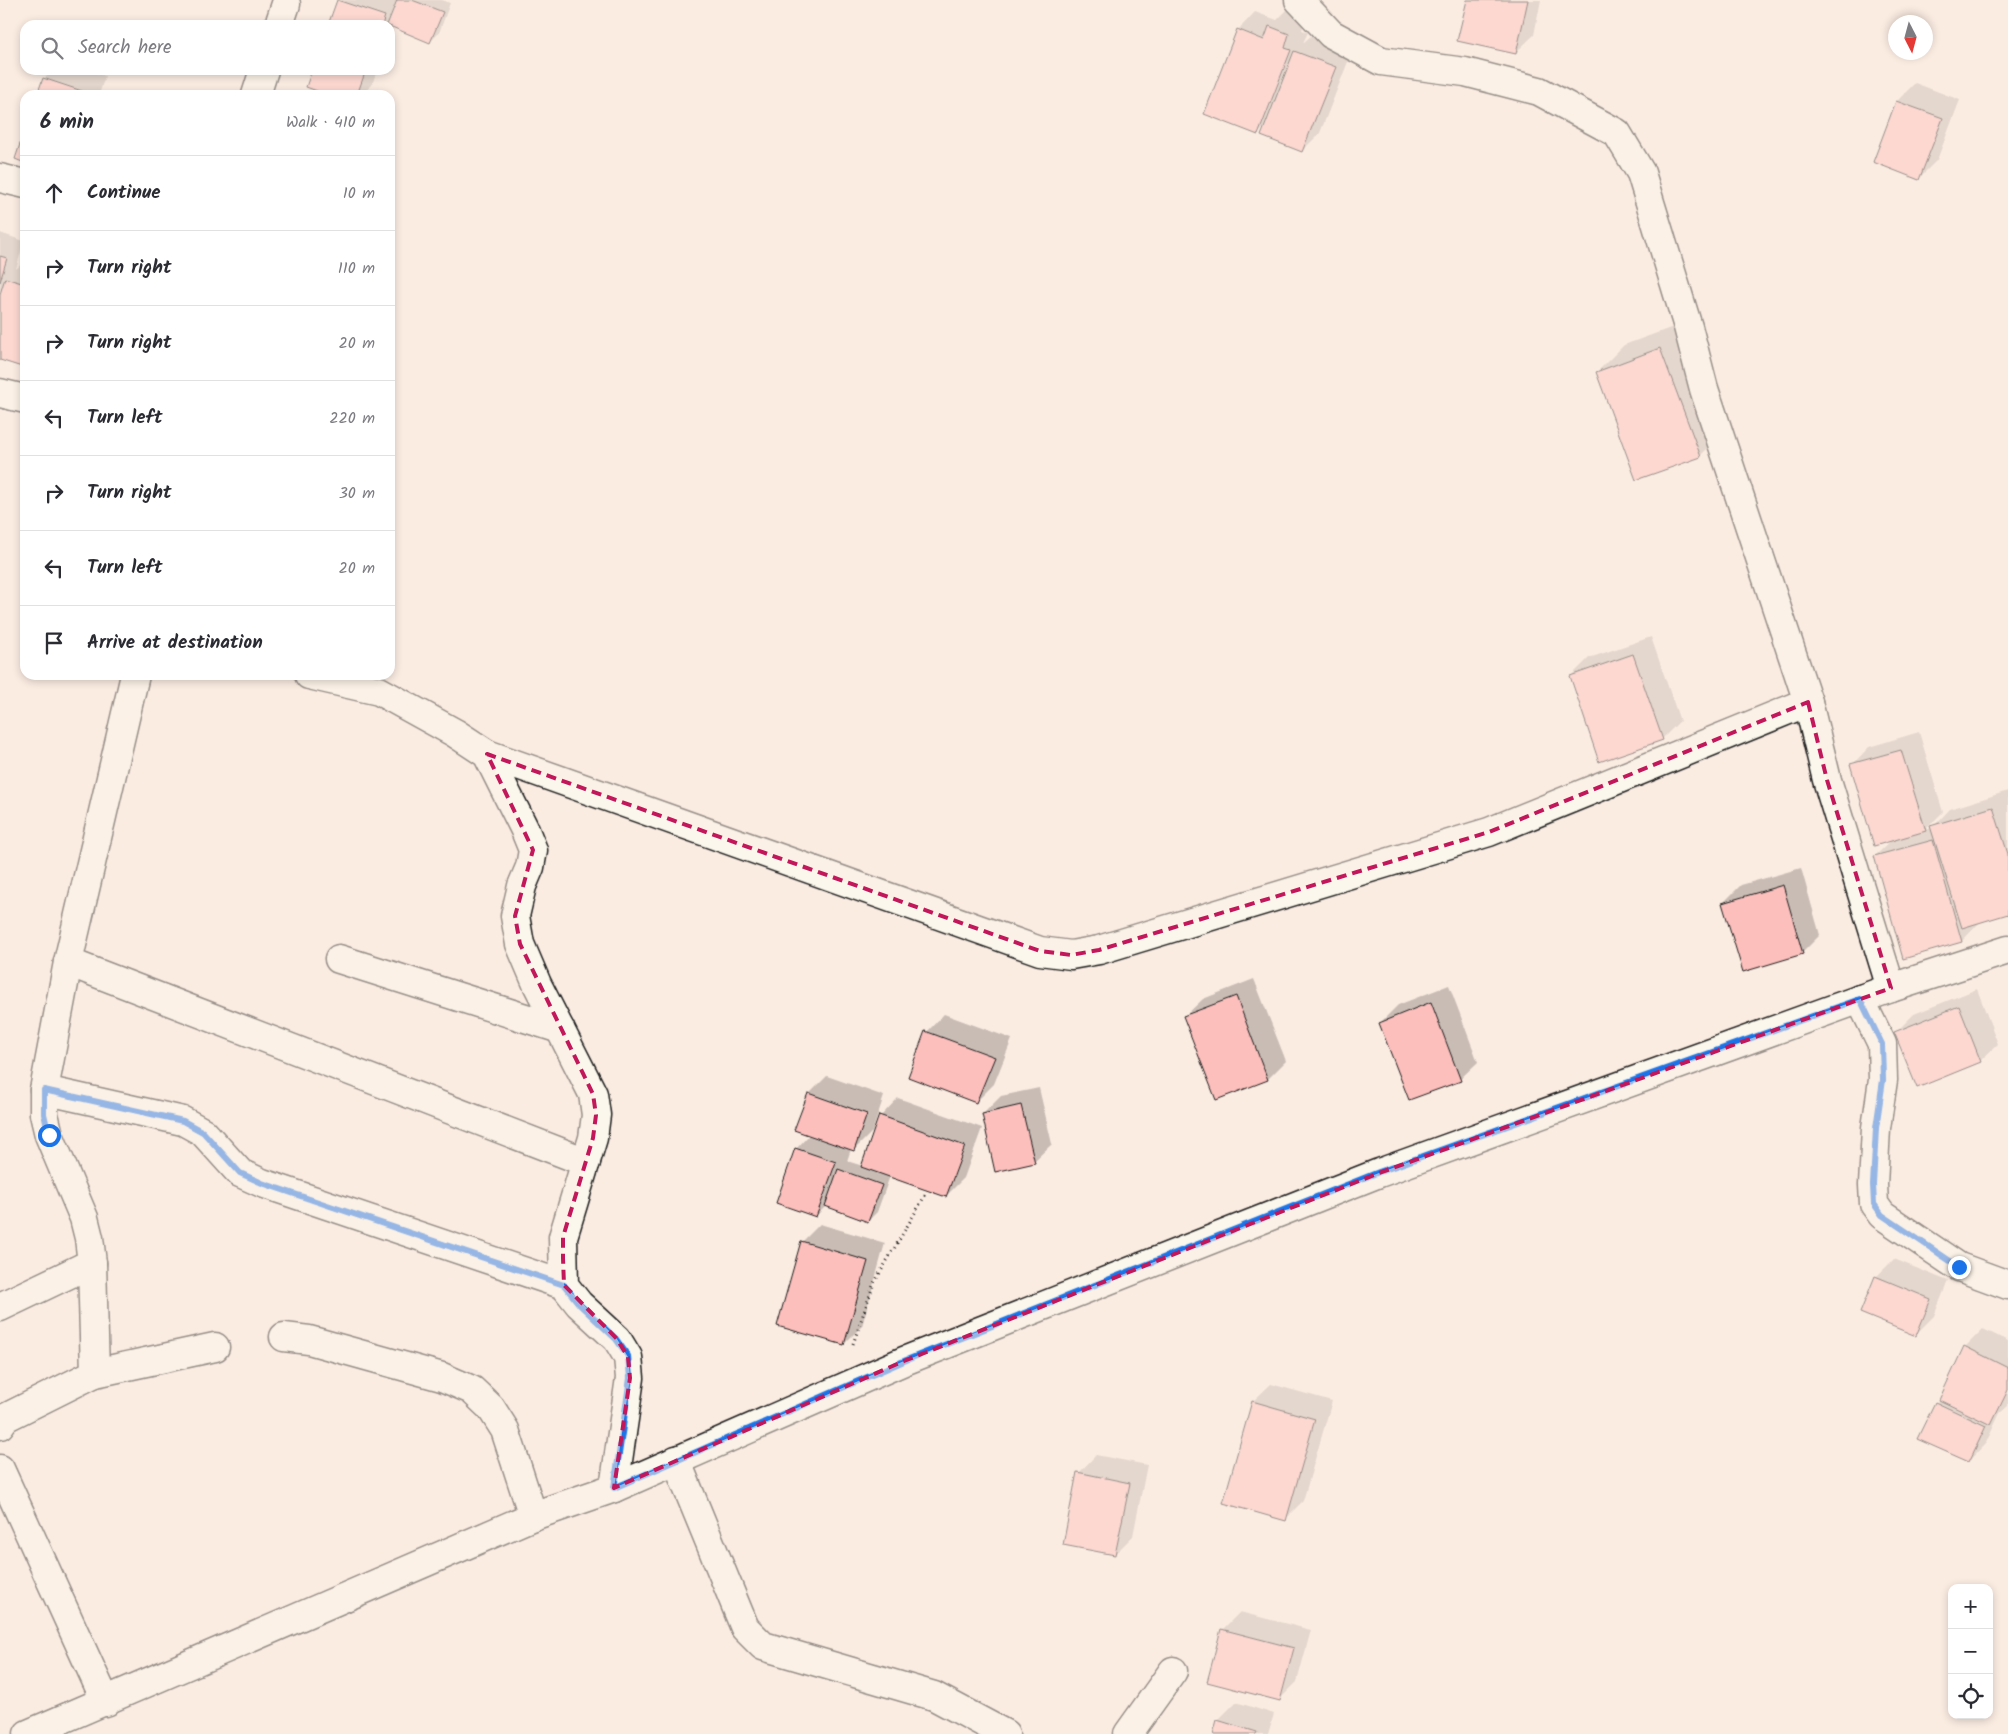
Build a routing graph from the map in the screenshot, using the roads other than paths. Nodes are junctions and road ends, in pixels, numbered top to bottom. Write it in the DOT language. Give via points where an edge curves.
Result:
graph roads {
  1 [pos="1299,0"];
  2 [pos="262,75"];
  3 [pos="258,90"];
  4 [pos="0,178"];
  5 [pos="20,183"];
  6 [pos="0,393"];
  7 [pos="20,398"];
  8 [pos="134,680"];
  9 [pos="331,680"];
  10 [pos="1808,702"];
  11 [pos="487,754"];
  12 [pos="2008,950"];
  13 [pos="339,959"];
  14 [pos="68,962"];
  15 [pos="1891,988"];
  16 [pos="1860,999"];
  17 [pos="560,1029"];
  18 [pos="44,1090"];
  19 [pos="586,1162"];
  20 [pos="92,1263"];
  21 [pos="564,1285"];
  22 [pos="2008,1285"];
  23 [pos="0,1307"];
  24 [pos="284,1337"];
  25 [pos="214,1347"];
  26 [pos="95,1372"];
  27 [pos="0,1425"];
  28 [pos="676,1460"];
  29 [pos="0,1469"];
  30 [pos="614,1488"];
  31 [pos="533,1516"];
  32 [pos="1173,1671"];
  33 [pos="106,1702"];
  34 [pos="28,1734"];
  35 [pos="1005,1734"];
  36 [pos="1128,1734"];
  1 -- 10 [label="street" via="1331,34 1382,61 1464,72 1539,91 1617,133 1641,173 1704,388"];
  2 -- 3 [label="street"];
  4 -- 5 [label="street"];
  6 -- 7 [label="street"];
  8 -- 14 [label="street"];
  9 -- 11 [label="street" via="378,691"];
  10 -- 11 [label="street" via="1489,832 1099,950 1071,955 1040,951"];
  10 -- 15 [label="street" via="1827,780"];
  11 -- 17 [label="street" via="533,850 515,916 520,944 536,984"];
  12 -- 15 [label="street"];
  13 -- 17 [label="street"];
  14 -- 18 [label="street"];
  14 -- 19 [label="street"];
  15 -- 16 [label="street"];
  16 -- 22 [label="street" via="1882,1044 1883,1080 1876,1128 1874,1204 1882,1215 1959,1267"];
  16 -- 28 [label="street" via="1379,1172 904,1361"];
  17 -- 19 [label="street" via="593,1094 596,1115"];
  18 -- 20 [label="street" via="44,1114 49,1135 84,1218"];
  18 -- 21 [label="street" via="183,1121 203,1132 240,1173 262,1183"];
  19 -- 21 [label="street" via="563,1237"];
  20 -- 23 [label="street"];
  20 -- 26 [label="street"];
  21 -- 30 [label="street" via="628,1356 630,1378"];
  24 -- 31 [label="street" via="309,1340 442,1377 472,1390 491,1408 505,1430"];
  25 -- 26 [label="street"];
  26 -- 27 [label="street" via="5,1418"];
  28 -- 30 [label="street"];
  28 -- 35 [label="street" via="745,1628 763,1646 934,1696"];
  29 -- 33 [label="street"];
  30 -- 31 [label="street"];
  31 -- 33 [label="street"];
  32 -- 36 [label="street"];
  33 -- 34 [label="street"];
}
